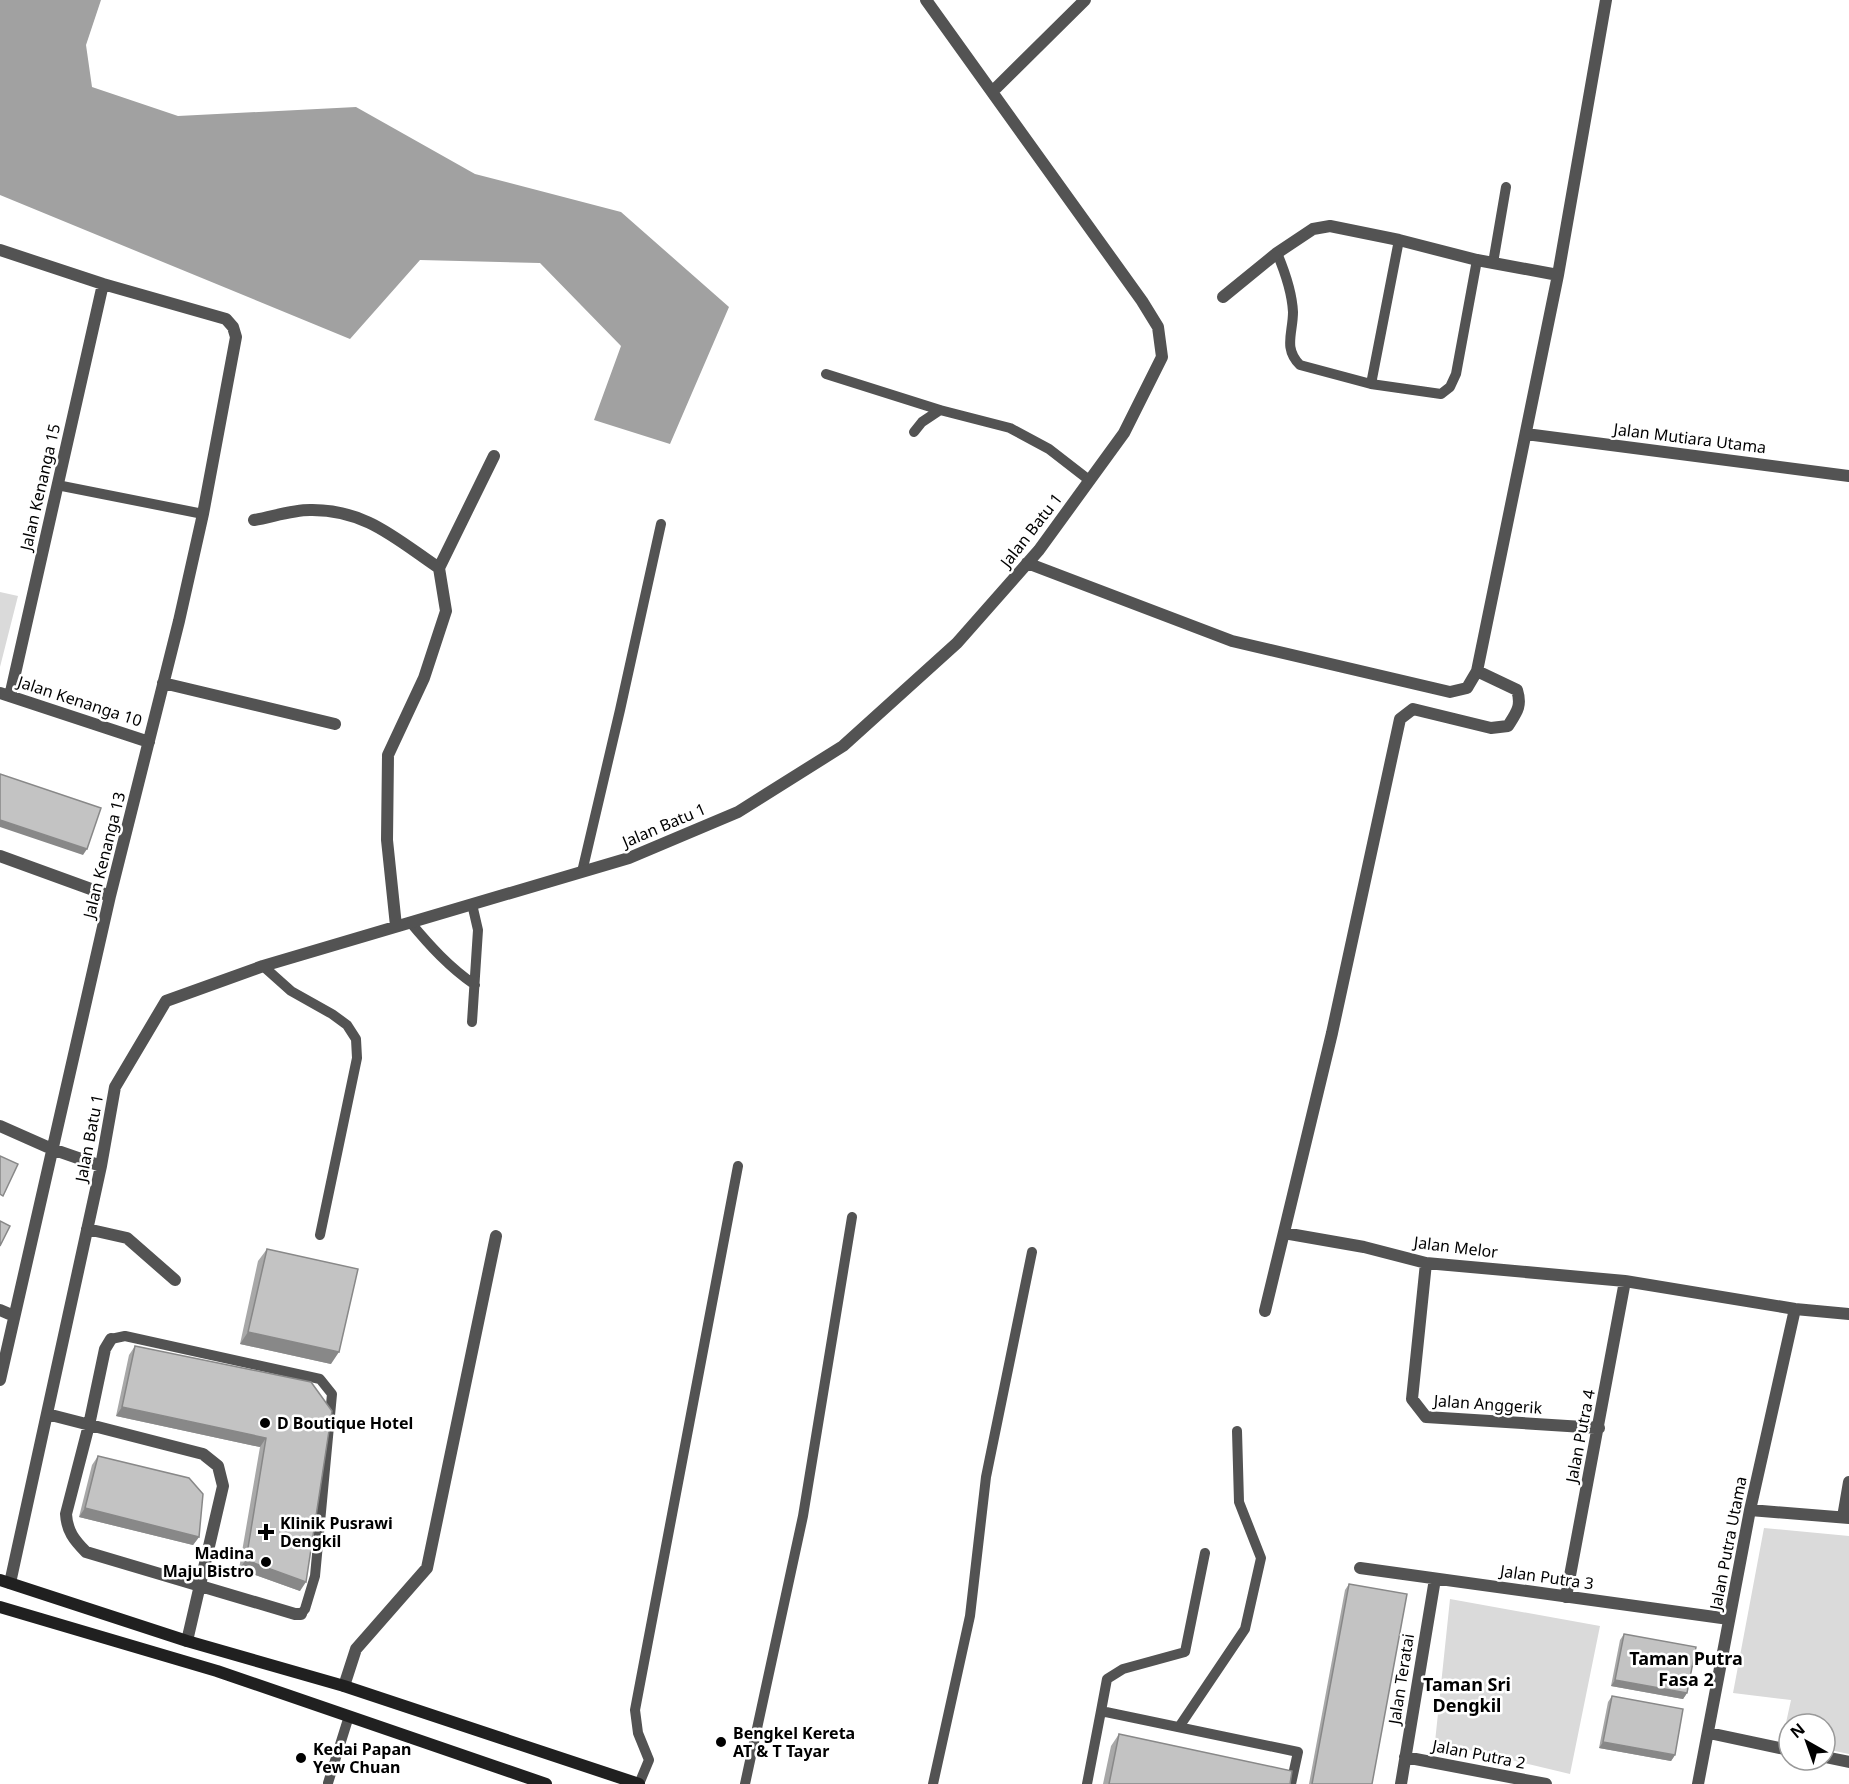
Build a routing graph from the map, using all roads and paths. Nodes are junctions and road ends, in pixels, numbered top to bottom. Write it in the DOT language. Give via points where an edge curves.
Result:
graph roads {
  1 [pos="926,0"];
  2 [pos="1085,0"];
  3 [pos="1606,0"];
  4 [pos="992,92"];
  5 [pos="1506,187"];
  6 [pos="1399,240"];
  7 [pos="0,250"];
  8 [pos="1277,254"];
  9 [pos="1477,260"];
  10 [pos="1493,263"];
  11 [pos="1558,275"];
  12 [pos="103,284"];
  13 [pos="1223,297"];
  14 [pos="826,374"];
  15 [pos="1371,384"];
  16 [pos="940,410"];
  17 [pos="914,432"];
  18 [pos="1526,434"];
  19 [pos="494,456"];
  20 [pos="1849,476"];
  21 [pos="1089,480"];
  22 [pos="57,485"];
  23 [pos="203,514"];
  24 [pos="254,520"];
  25 [pos="661,524"];
  26 [pos="1027,563"];
  27 [pos="439,568"];
  28 [pos="1477,671"];
  29 [pos="163,683"];
  30 [pos="5,694"];
  31 [pos="335,724"];
  32 [pos="149,742"];
  33 [pos="0,856"];
  34 [pos="582,872"];
  35 [pos="110,896"];
  36 [pos="472,904"];
  37 [pos="410,922"];
  38 [pos="396,926"];
  39 [pos="263,966"];
  40 [pos="474,985"];
  41 [pos="472,1022"];
  42 [pos="0,1126"];
  43 [pos="52,1149"];
  44 [pos="101,1166"];
  45 [pos="738,1166"];
  46 [pos="852,1216"];
  47 [pos="87,1228"];
  48 [pos="1284,1233"];
  49 [pos="320,1235"];
  50 [pos="496,1236"];
  51 [pos="1032,1252"];
  52 [pos="1426,1263"];
  53 [pos="175,1280"];
  54 [pos="1625,1281"];
  55 [pos="1795,1309"];
  56 [pos="0,1310"];
  57 [pos="1265,1311"];
  58 [pos="1849,1314"];
  59 [pos="14,1316"];
  60 [pos="111,1339"];
  61 [pos="0,1380"];
  62 [pos="47,1414"];
  63 [pos="88,1425"];
  64 [pos="1599,1428"];
  65 [pos="1237,1431"];
  66 [pos="1849,1482"];
  67 [pos="1750,1510"];
  68 [pos="1846,1517"];
  69 [pos="1205,1553"];
  70 [pos="1360,1568"];
  71 [pos="1435,1579"];
  72 [pos="5,1581"];
  73 [pos="200,1584"];
  74 [pos="1566,1597"];
  75 [pos="0,1607"];
  76 [pos="301,1614"];
  77 [pos="1729,1619"];
  78 [pos="187,1641"];
  79 [pos="344,1686"];
  80 [pos="1101,1711"];
  81 [pos="349,1716"];
  82 [pos="1179,1727"];
  83 [pos="1709,1733"];
  84 [pos="1777,1747"];
  85 [pos="1405,1757"];
  86 [pos="1540,1783"];
  87 [pos="328,1784"];
  88 [pos="546,1784"];
  89 [pos="639,1784"];
  90 [pos="745,1784"];
  91 [pos="933,1784"];
  92 [pos="1086,1784"];
  93 [pos="1291,1784"];
  94 [pos="1401,1784"];
  95 [pos="1698,1784"];
  1 -- 4 [label="street, Jalan Batu 1"];
  2 -- 4 [label="street"];
  3 -- 11 [label="street"];
  4 -- 21 [label="street, Jalan Batu 1" via="1158,327 1162,357 1124,433"];
  5 -- 10 [label="lane"];
  6 -- 8 [label="street" via="1330,226 1313,229"];
  6 -- 9 [label="street"];
  6 -- 15 [label="lane"];
  7 -- 12 [label="street"];
  8 -- 13 [label="street"];
  8 -- 15 [label="lane" via="1293,312 1292,357 1300,365"];
  9 -- 10 [label="street"];
  9 -- 15 [label="lane" via="1456,374 1450,387 1441,394"];
  10 -- 11 [label="street"];
  11 -- 18 [label="street"];
  12 -- 22 [label="street, Jalan Kenanga 15"];
  12 -- 23 [label="street, Jalan Kenanga 13" via="226,319 233,327 236,337"];
  14 -- 16 [label="lane"];
  16 -- 17 [label="lane"];
  16 -- 21 [label="lane" via="1027,435"];
  18 -- 20 [label="street, Jalan Mutiara Utama"];
  18 -- 28 [label="street"];
  19 -- 27 [label="street"];
  21 -- 26 [label="street, Jalan Batu 1"];
  22 -- 23 [label="lane"];
  22 -- 30 [label="street, Jalan Kenanga 15"];
  23 -- 29 [label="street, Jalan Kenanga 13"];
  24 -- 27 [label="street" via="309,510 353,514 381,528"];
  25 -- 34 [label="lane"];
  26 -- 28 [label="street" via="1232,641 1450,692 1467,687"];
  26 -- 34 [label="street, Jalan Batu 1" via="957,643 843,746 738,812 629,858"];
  27 -- 38 [label="street" via="446,611 424,678 388,755 387,840"];
  28 -- 48 [label="street" via="1517,690 1521,701 1508,726 1491,728 1413,709 1400,719 1332,1034"];
  29 -- 31 [label="street"];
  29 -- 32 [label="street, Jalan Kenanga 13"];
  30 -- 32 [label="street, Jalan Kenanga 10"];
  32 -- 35 [label="street, Jalan Kenanga 13"];
  33 -- 35 [label="street"];
  34 -- 36 [label="street, Jalan Batu 1"];
  35 -- 43 [label="street, Jalan Kenanga 13"];
  36 -- 37 [label="street, Jalan Batu 1"];
  36 -- 40 [label="lane" via="478,930"];
  37 -- 38 [label="street, Jalan Batu 1"];
  37 -- 40 [label="lane" via="453,970"];
  38 -- 39 [label="street, Jalan Batu 1"];
  39 -- 44 [label="street, Jalan Batu 1" via="166,1001 115,1087"];
  39 -- 49 [label="lane" via="291,991 347,1025 356,1039 357,1058"];
  40 -- 41 [label="lane"];
  42 -- 43 [label="street"];
  43 -- 44 [label="street"];
  43 -- 59 [label="street, Jalan Kenanga 13"];
  44 -- 47 [label="street, Jalan Batu 1"];
  45 -- 89 [label="lane" via="635,1710 638,1733 649,1762"];
  46 -- 90 [label="lane" via="802,1515"];
  47 -- 53 [label="street" via="127,1238"];
  47 -- 62 [label="street, Jalan Batu 1"];
  48 -- 52 [label="street, Jalan Melor"];
  48 -- 57 [label="street"];
  50 -- 79 [label="street" via="427,1568 356,1649"];
  51 -- 91 [label="lane" via="986,1477 970,1616"];
  52 -- 54 [label="street, Jalan Melor"];
  52 -- 64 [label="street, Jalan Anggerik" via="1412,1399 1426,1417"];
  54 -- 55 [label="street, Jalan Melor"];
  54 -- 64 [label="street, Jalan Putra 4"];
  55 -- 58 [label="street, Jalan Melor"];
  55 -- 67 [label="street, Jalan Putra Utama"];
  56 -- 59 [label="street"];
  59 -- 61 [label="street, Jalan Kenanga 13"];
  60 -- 63 [label="street" via="105,1349"];
  60 -- 76 [label="lane" via="125,1336 320,1379 332,1394 315,1576"];
  62 -- 63 [label="street"];
  62 -- 72 [label="street, Jalan Batu 1"];
  63 -- 73 [label="street" via="66,1514 66,1528 75,1542 86,1552"];
  63 -- 73 [label="street" via="203,1454 218,1466 223,1486"];
  64 -- 74 [label="street, Jalan Putra 4"];
  65 -- 82 [label="lane" via="1239,1503 1261,1558 1245,1629"];
  66 -- 68 [label="street"];
  67 -- 68 [label="street"];
  67 -- 77 [label="street, Jalan Putra Utama"];
  69 -- 80 [label="lane" via="1185,1652 1123,1669 1107,1679"];
  70 -- 71 [label="street, Jalan Putra 3"];
  71 -- 74 [label="street, Jalan Putra 3"];
  71 -- 85 [label="street, Jalan Teratai"];
  72 -- 78 [label="main road"];
  73 -- 76 [label="street"];
  73 -- 78 [label="street"];
  74 -- 77 [label="street, Jalan Putra 3"];
  75 -- 81 [label="main road" via="217,1671"];
  77 -- 83 [label="street, Jalan Putra Utama"];
  78 -- 79 [label="main road"];
  79 -- 89 [label="main road"];
  80 -- 82 [label="lane"];
  80 -- 92 [label="lane"];
  81 -- 87 [label="lane"];
  81 -- 88 [label="main road"];
  82 -- 93 [label="lane" via="1298,1752"];
  83 -- 84 [label="street"];
  83 -- 95 [label="street, Jalan Putra Utama"];
  85 -- 86 [label="street, Jalan Putra 2"];
  85 -- 94 [label="street, Jalan Teratai"];
}
